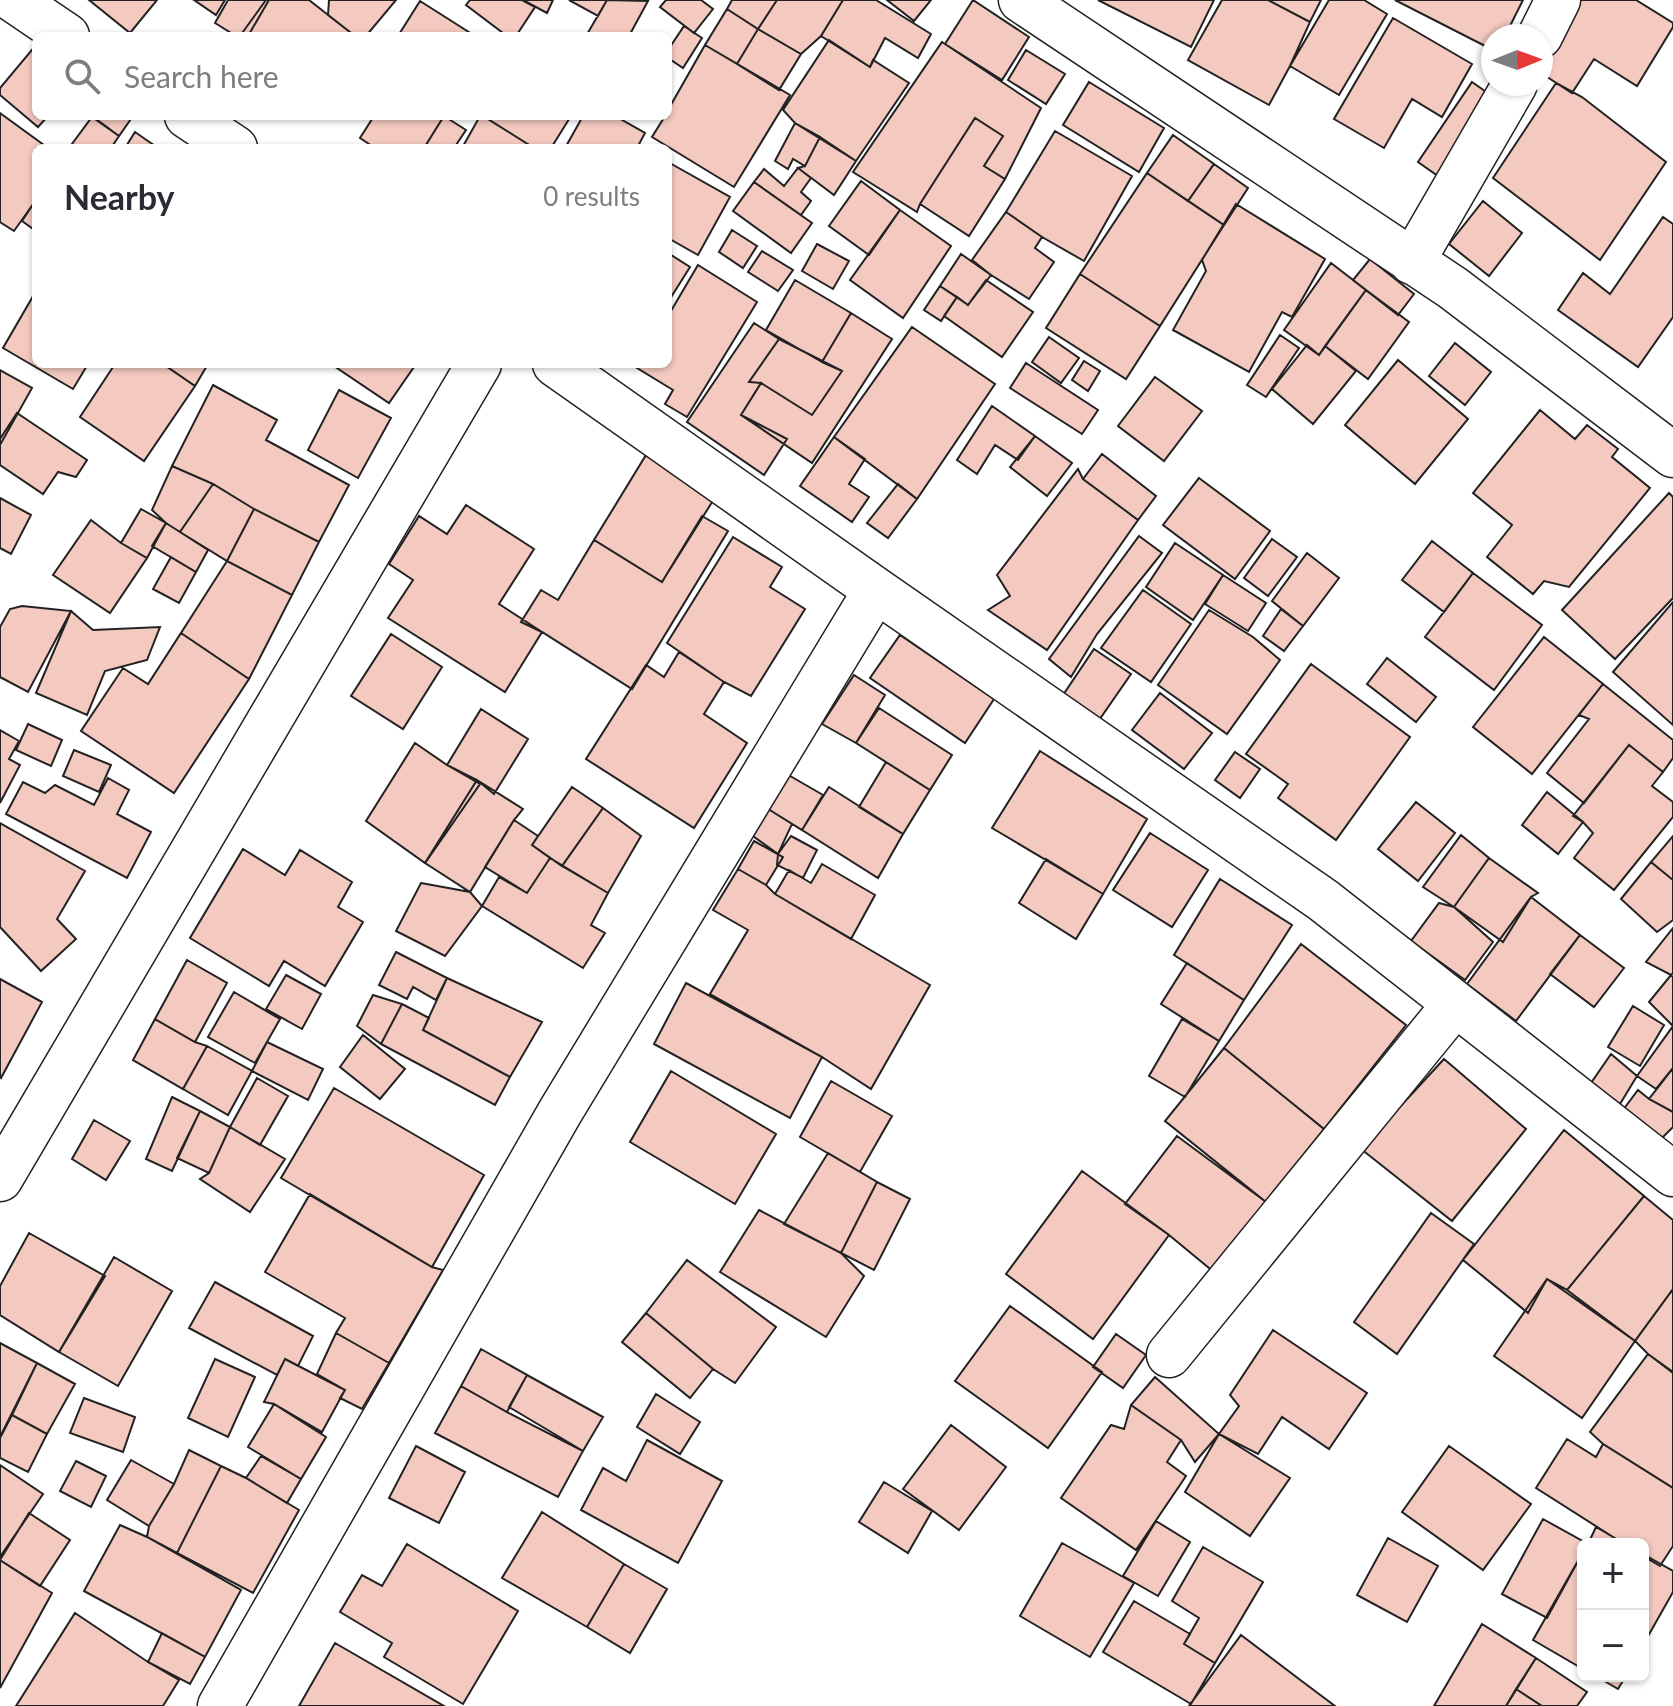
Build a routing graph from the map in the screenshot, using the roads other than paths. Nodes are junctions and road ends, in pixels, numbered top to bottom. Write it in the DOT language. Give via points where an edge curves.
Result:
graph roads {
  1 [pos="1021,0"];
  2 [pos="1558,0"];
  3 [pos="10,11"];
  4 [pos="1546,24"];
  5 [pos="58,32"];
  6 [pos="1508,96"];
  7 [pos="193,120"];
  8 [pos="229,144"];
  9 [pos="1412,262"];
  10 [pos="477,368"];
  11 [pos="561,368"];
  12 [pos="1673,455"];
  13 [pos="876,590"];
  14 [pos="1455,1004"];
  15 [pos="1673,1174"];
  16 [pos="0,1179"];
  17 [pos="1169,1355"];
  18 [pos="220,1706"];
  1 -- 9 [label="street"];
  2 -- 4 [label="street"];
  3 -- 5 [label="street"];
  6 -- 9 [label="street"];
  7 -- 8 [label="street"];
  9 -- 12 [label="street"];
  10 -- 16 [label="street"];
  11 -- 13 [label="street"];
  13 -- 14 [label="street" via="1323,900"];
  13 -- 18 [label="street" via="560,1112"];
  14 -- 15 [label="street"];
  14 -- 17 [label="street"];
}
